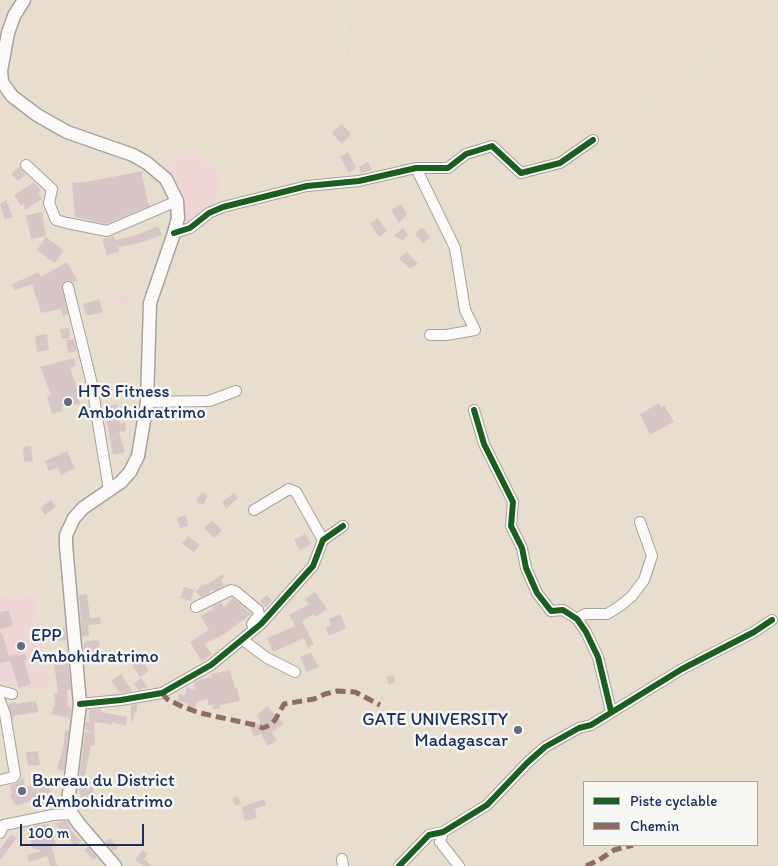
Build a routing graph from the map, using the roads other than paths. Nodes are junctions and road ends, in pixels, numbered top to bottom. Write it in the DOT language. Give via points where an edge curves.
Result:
graph roads {
  1 [pos="24,0"];
  2 [pos="593,140"];
  3 [pos="26,165"];
  4 [pos="416,168"];
  5 [pos="177,201"];
  6 [pos="174,233"];
  7 [pos="68,287"];
  8 [pos="430,335"];
  9 [pos="236,391"];
  10 [pos="147,402"];
  11 [pos="474,410"];
  12 [pos="110,490"];
  13 [pos="254,510"];
  14 [pos="640,522"];
  15 [pos="343,526"];
  16 [pos="323,540"];
  17 [pos="196,607"];
  18 [pos="577,619"];
  19 [pos="772,620"];
  20 [pos="254,630"];
  21 [pos="243,640"];
  22 [pos="295,672"];
  23 [pos="0,691"];
  24 [pos="12,694"];
  25 [pos="0,701"];
  26 [pos="80,704"];
  27 [pos="611,712"];
  28 [pos="0,780"];
  29 [pos="73,814"];
  30 [pos="1,826"];
  31 [pos="443,832"];
  32 [pos="115,866"];
  33 [pos="399,866"];
  34 [pos="459,866"];
  1 -- 5 [label="main road" via="8,33 1,71 2,82 12,96 67,132 147,163 166,179"];
  2 -- 4 [label="street" via="560,163 522,173 492,146 466,154 448,168"];
  3 -- 5 [label="street" via="52,189 49,203 56,220 107,231"];
  4 -- 6 [label="street" via="359,181 307,186 223,207 190,228"];
  4 -- 8 [label="street" via="455,248 464,310 475,330"];
  5 -- 6 [label="main road" via="178,218"];
  6 -- 10 [label="main road" via="150,302"];
  7 -- 12 [label="street" via="92,380"];
  9 -- 10 [label="street" via="209,401"];
  10 -- 12 [label="main road" via="138,456 130,472"];
  11 -- 18 [label="street" via="484,444 513,502 511,526 537,593 551,611 563,610"];
  12 -- 26 [label="main road" via="83,508 66,535"];
  13 -- 16 [label="street" via="288,489 296,492"];
  14 -- 18 [label="street" via="652,556 644,580 632,596 607,614 585,614"];
  15 -- 16 [label="street"];
  16 -- 20 [label="street" via="313,566"];
  17 -- 20 [label="street" via="231,590 236,591 258,610 252,624"];
  18 -- 27 [label="street" via="598,657"];
  19 -- 27 [label="street"];
  20 -- 21 [label="street"];
  21 -- 22 [label="street" via="267,658"];
  21 -- 26 [label="street" via="211,665 162,693"];
  23 -- 24 [label="street"];
  25 -- 28 [label="street" via="15,775"];
  26 -- 29 [label="main road"];
  27 -- 31 [label="street" via="545,747 487,805"];
  29 -- 30 [label="street"];
  29 -- 32 [label="main road"];
  31 -- 33 [label="street" via="429,835"];
  31 -- 34 [label="street" via="440,842"];
}
